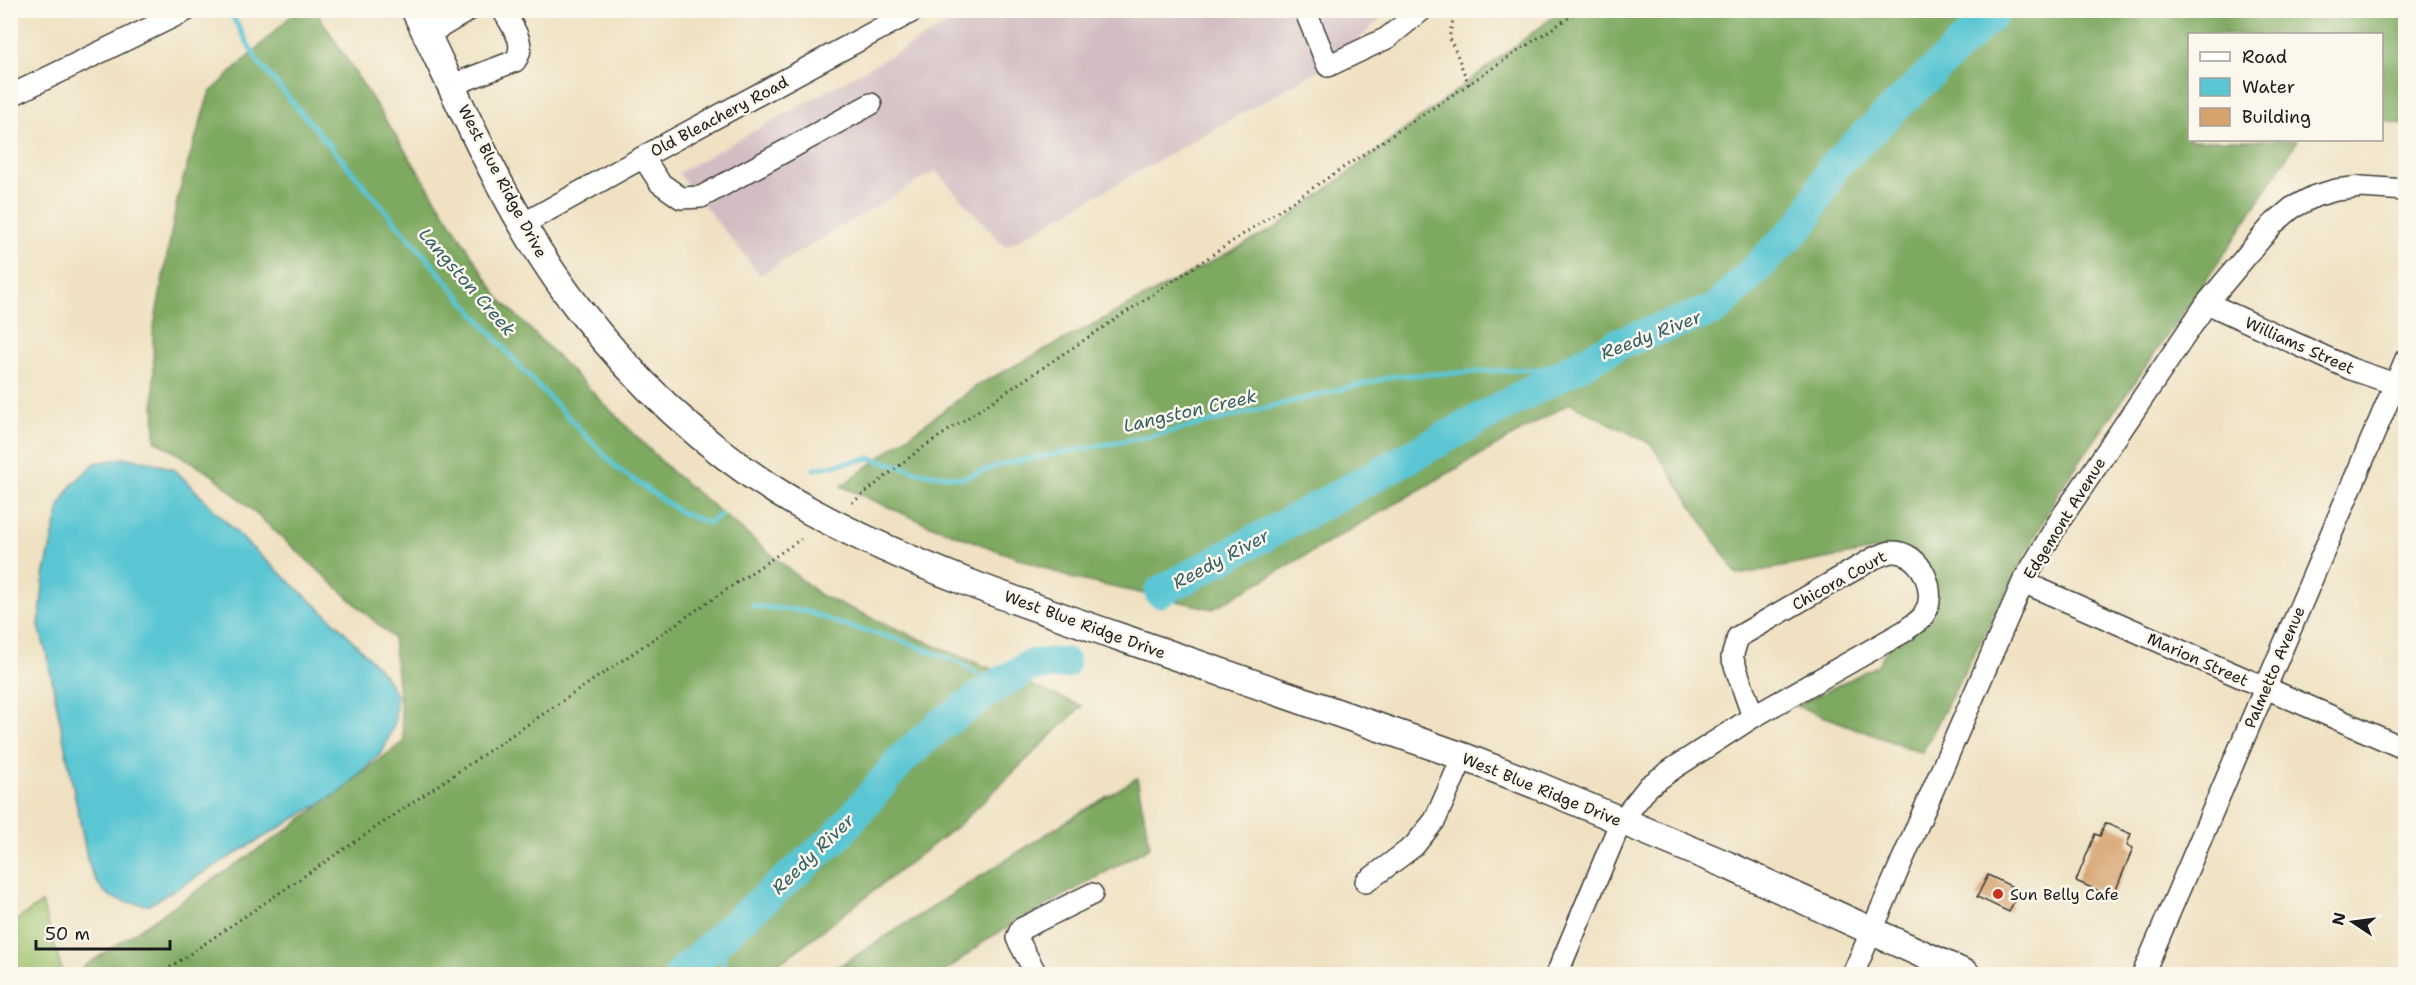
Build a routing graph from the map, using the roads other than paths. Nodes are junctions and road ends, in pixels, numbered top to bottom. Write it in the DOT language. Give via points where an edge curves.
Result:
graph roads {
  1 [pos="187,10"];
  2 [pos="416,10"];
  3 [pos="469,10"];
  4 [pos="503,10"];
  5 [pos="915,10"];
  6 [pos="1305,10"];
  7 [pos="1422,10"];
  8 [pos="427,35"];
  9 [pos="452,85"];
  10 [pos="10,96"];
  11 [pos="870,104"];
  12 [pos="643,157"];
  13 [pos="2406,190"];
  14 [pos="524,224"];
  15 [pos="2207,303"];
  16 [pos="2406,359"];
  17 [pos="2395,384"];
  18 [pos="2023,582"];
  19 [pos="2265,688"];
  20 [pos="1753,717"];
  21 [pos="2406,749"];
  22 [pos="1463,757"];
  23 [pos="1621,821"];
  24 [pos="1366,882"];
  25 [pos="1092,894"];
  26 [pos="1871,933"];
  27 [pos="1036,975"];
  28 [pos="1557,975"];
  29 [pos="1853,975"];
  30 [pos="1965,975"];
  31 [pos="2143,975"];
  1 -- 10 [label="street"];
  2 -- 8 [label="main road, West Blue Ridge Drive"];
  3 -- 8 [label="street"];
  4 -- 9 [label="street" via="522,46 520,54 515,61"];
  5 -- 12 [label="street, Old Bleachery Road"];
  6 -- 7 [label="street" via="1328,66 1387,38"];
  8 -- 9 [label="main road, West Blue Ridge Drive"];
  9 -- 14 [label="main road, West Blue Ridge Drive"];
  11 -- 12 [label="street" via="701,197 681,198 660,183"];
  12 -- 14 [label="street, Old Bleachery Road"];
  13 -- 15 [label="street, Edgemont Avenue" via="2336,190 2292,208 2273,224"];
  14 -- 22 [label="main road, West Blue Ridge Drive" via="576,306 645,385 728,457 810,511 865,539 1042,610"];
  15 -- 17 [label="street, Williams Street" via="2351,369"];
  15 -- 18 [label="street, Edgemont Avenue" via="2066,510"];
  16 -- 17 [label="street, Palmetto Avenue"];
  17 -- 19 [label="street, Palmetto Avenue"];
  18 -- 19 [label="street, Marion Street"];
  18 -- 26 [label="street, Edgemont Avenue"];
  19 -- 21 [label="street, Marion Street"];
  19 -- 31 [label="street, Palmetto Avenue"];
  20 -- 20 [label="street, Chicora Court" via="1905,631 1923,616 1929,588 1923,570 1912,557 1891,551 1874,558 1738,637 1732,657"];
  20 -- 23 [label="street, Chicora Court" via="1649,786"];
  22 -- 23 [label="main road, West Blue Ridge Drive"];
  22 -- 24 [label="street" via="1435,820 1414,846"];
  23 -- 26 [label="main road, West Blue Ridge Drive" via="1727,865"];
  23 -- 28 [label="street, Chicora Court"];
  25 -- 27 [label="street" via="1021,929 1017,938"];
  26 -- 29 [label="street, Edgemont Avenue"];
  26 -- 30 [label="main road, West Blue Ridge Drive"];
}
